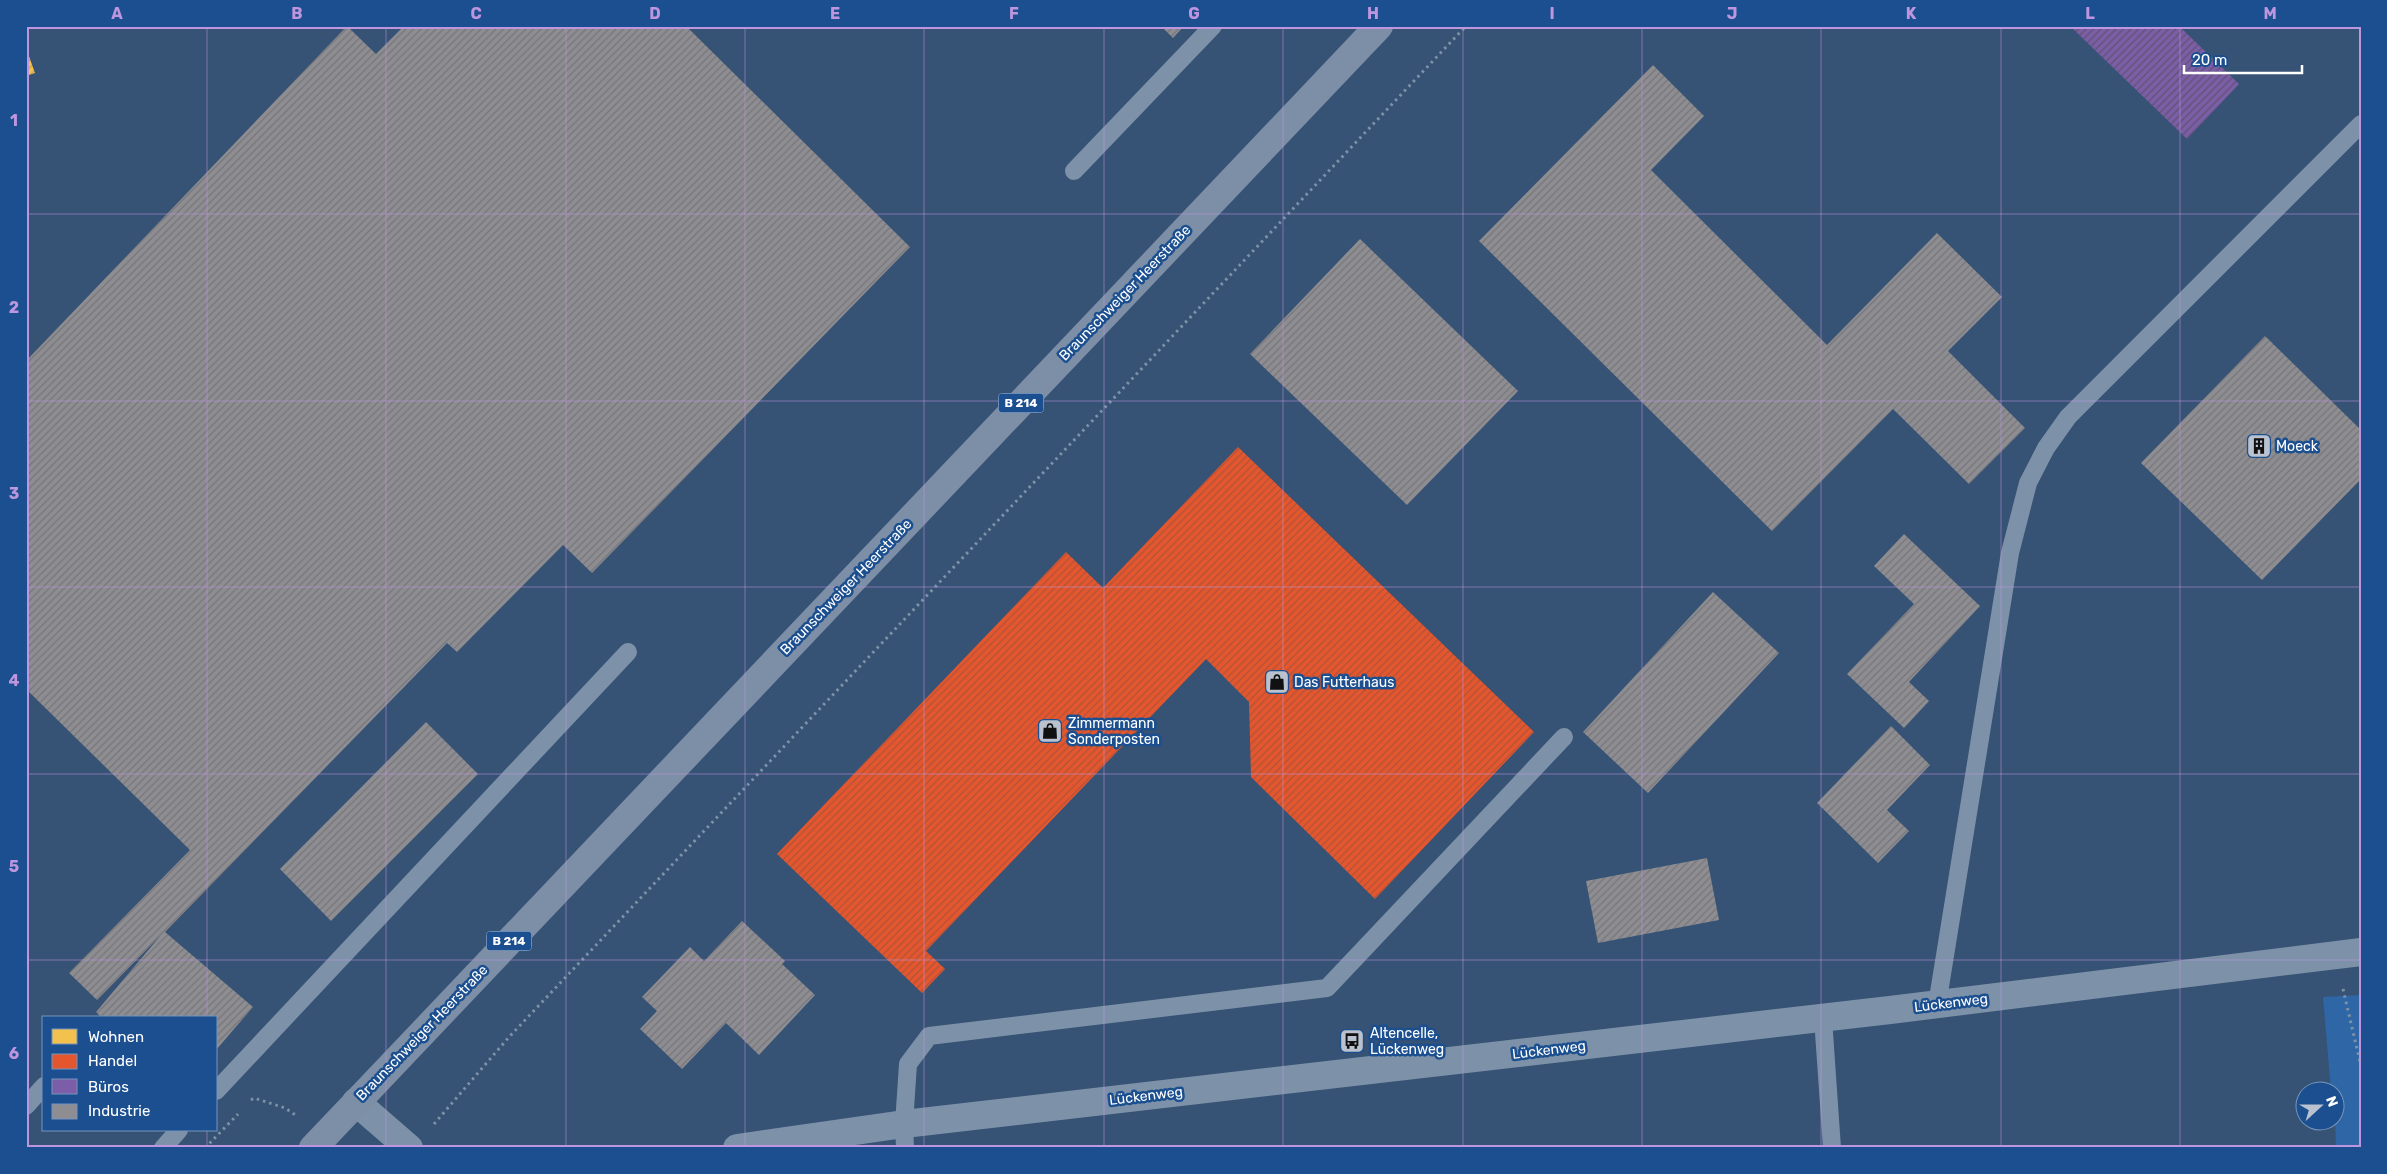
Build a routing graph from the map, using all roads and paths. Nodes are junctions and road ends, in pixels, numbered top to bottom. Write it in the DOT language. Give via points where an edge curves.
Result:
graph roads {
  1 [pos="1213,26"];
  2 [pos="1379,26"];
  3 [pos="1466,26"];
  4 [pos="2361,124"];
  5 [pos="1074,171"];
  6 [pos="628,652"];
  7 [pos="1564,737"];
  8 [pos="2348,954"];
  9 [pos="1937,1005"];
  10 [pos="1823,1018"];
  11 [pos="2361,1066"];
  12 [pos="42,1088"];
  13 [pos="218,1089"];
  14 [pos="356,1102"];
  15 [pos="247,1105"];
  16 [pos="26,1106"];
  17 [pos="240,1112"];
  18 [pos="433,1126"];
  19 [pos="177,1132"];
  20 [pos="904,1136"];
  21 [pos="319,1141"];
  22 [pos="163,1148"];
  23 [pos="205,1148"];
  24 [pos="408,1148"];
  25 [pos="737,1148"];
  26 [pos="1832,1148"];
  1 -- 5 [label="lane"];
  2 -- 14 [label="main road, Braunschweiger Heerstraße / B 214"];
  3 -- 18 [label="path" via="508,1037"];
  4 -- 9 [label="lane" via="2068,417 2046,448 2028,483 2010,554"];
  6 -- 13 [label="lane"];
  7 -- 20 [label="lane" via="1327,988 929,1036 908,1064"];
  8 -- 9 [label="street, Lückenweg"];
  8 -- 11 [label="path"];
  9 -- 10 [label="street, Lückenweg"];
  10 -- 20 [label="street, Lückenweg"];
  10 -- 26 [label="lane"];
  12 -- 16 [label="lane"];
  14 -- 21 [label="main road, Braunschweiger Heerstraße / B 214"];
  14 -- 24 [label="street"];
  15 -- 21 [label="path" via="254,1098 285,1108"];
  17 -- 23 [label="path"];
  19 -- 22 [label="lane"];
  20 -- 25 [label="street, Lückenweg"];
}
